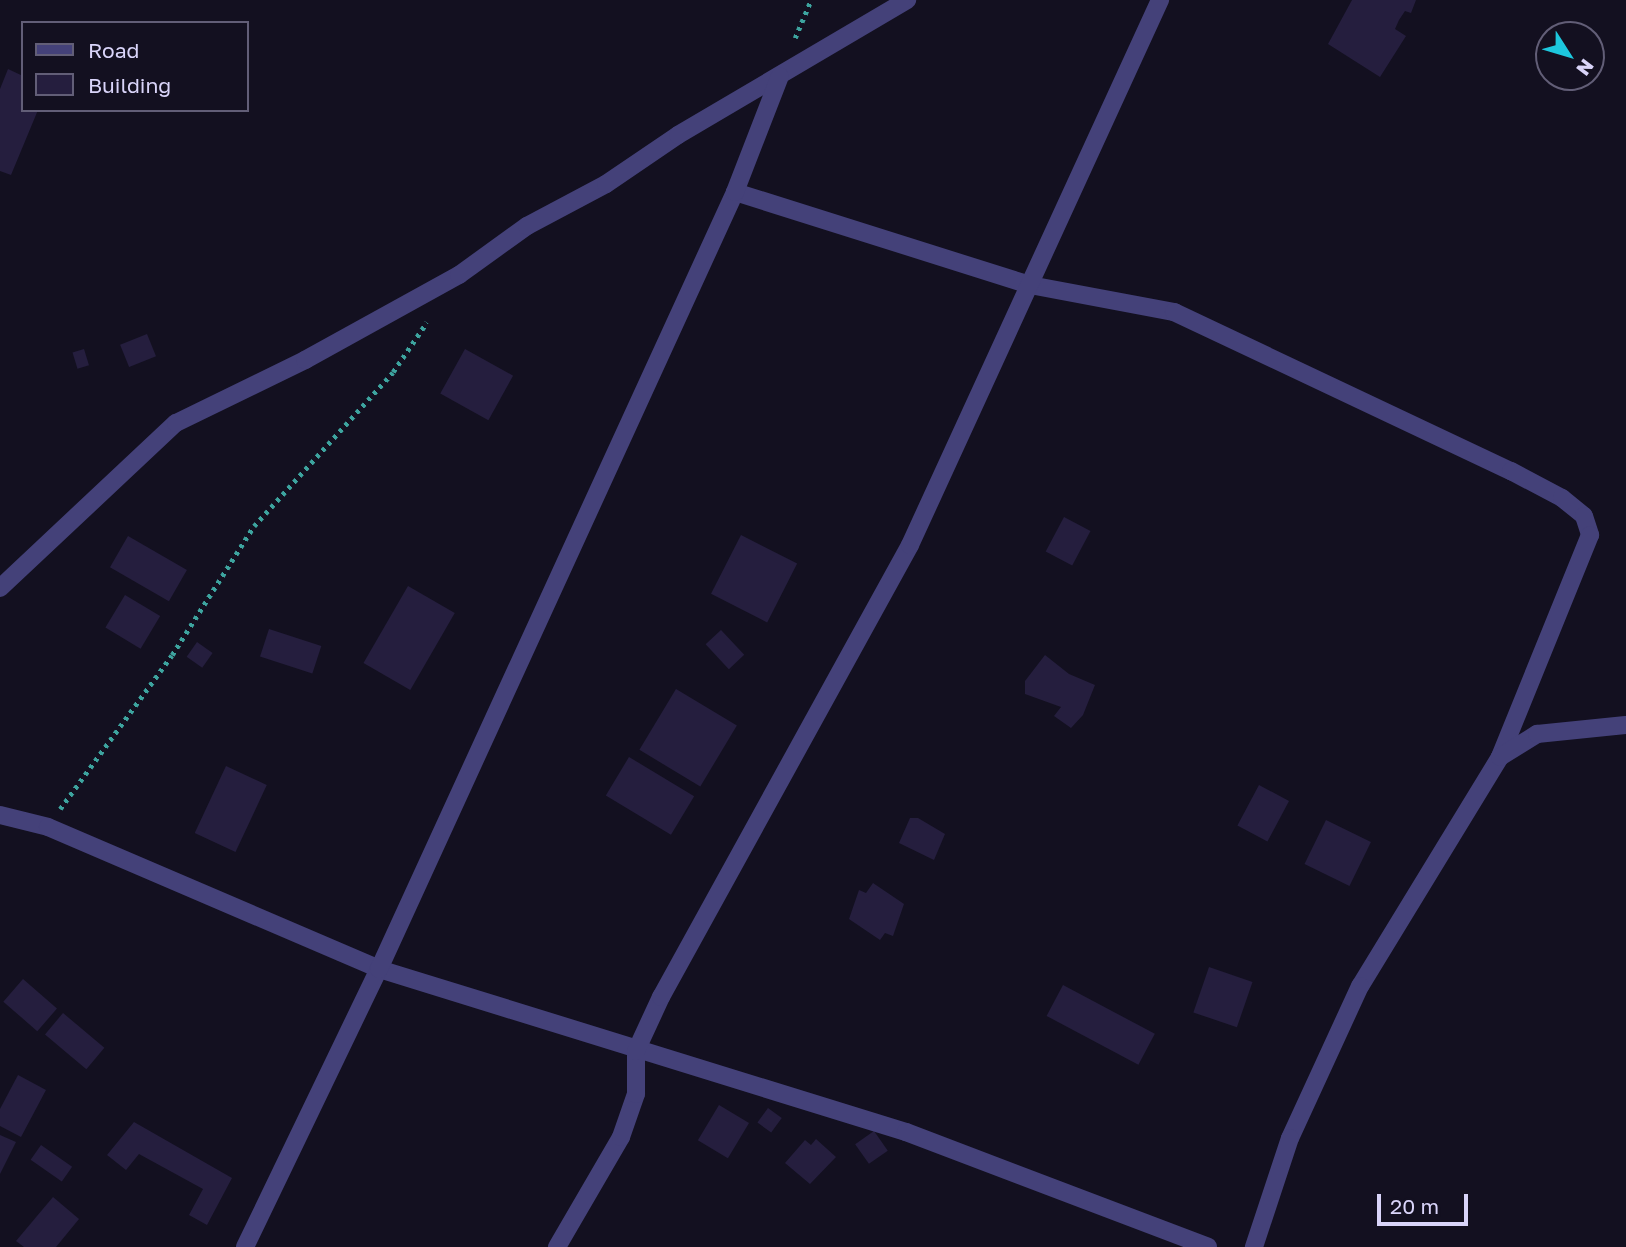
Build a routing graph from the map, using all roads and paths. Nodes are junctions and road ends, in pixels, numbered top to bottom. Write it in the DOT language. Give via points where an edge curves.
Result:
graph roads {
  1 [pos="907,0"];
  2 [pos="1160,0"];
  3 [pos="780,76"];
  4 [pos="735,192"];
  5 [pos="1030,285"];
  6 [pos="429,318"];
  7 [pos="0,588"];
  8 [pos="1626,725"];
  9 [pos="1500,757"];
  10 [pos="0,815"];
  11 [pos="48,827"];
  12 [pos="379,969"];
  13 [pos="636,1051"];
  14 [pos="245,1247"];
  15 [pos="557,1247"];
  16 [pos="1208,1247"];
  17 [pos="1254,1247"];
  1 -- 3 [label="street"];
  2 -- 5 [label="street"];
  3 -- 4 [label="street"];
  3 -- 7 [label="street" via="606,184 527,226 458,275 305,360 176,423"];
  4 -- 5 [label="street"];
  4 -- 12 [label="street"];
  5 -- 9 [label="street" via="1174,312 1511,471 1562,498 1584,516 1590,535"];
  5 -- 13 [label="street" via="910,545 681,959"];
  6 -- 11 [label="path" via="393,372 254,526 172,655"];
  8 -- 9 [label="street" via="1537,734"];
  9 -- 17 [label="street" via="1360,986 1290,1138"];
  10 -- 11 [label="street"];
  11 -- 12 [label="street"];
  12 -- 13 [label="street"];
  12 -- 14 [label="street"];
  13 -- 15 [label="street" via="636,1094 621,1137"];
  13 -- 16 [label="street" via="906,1132"];
}
